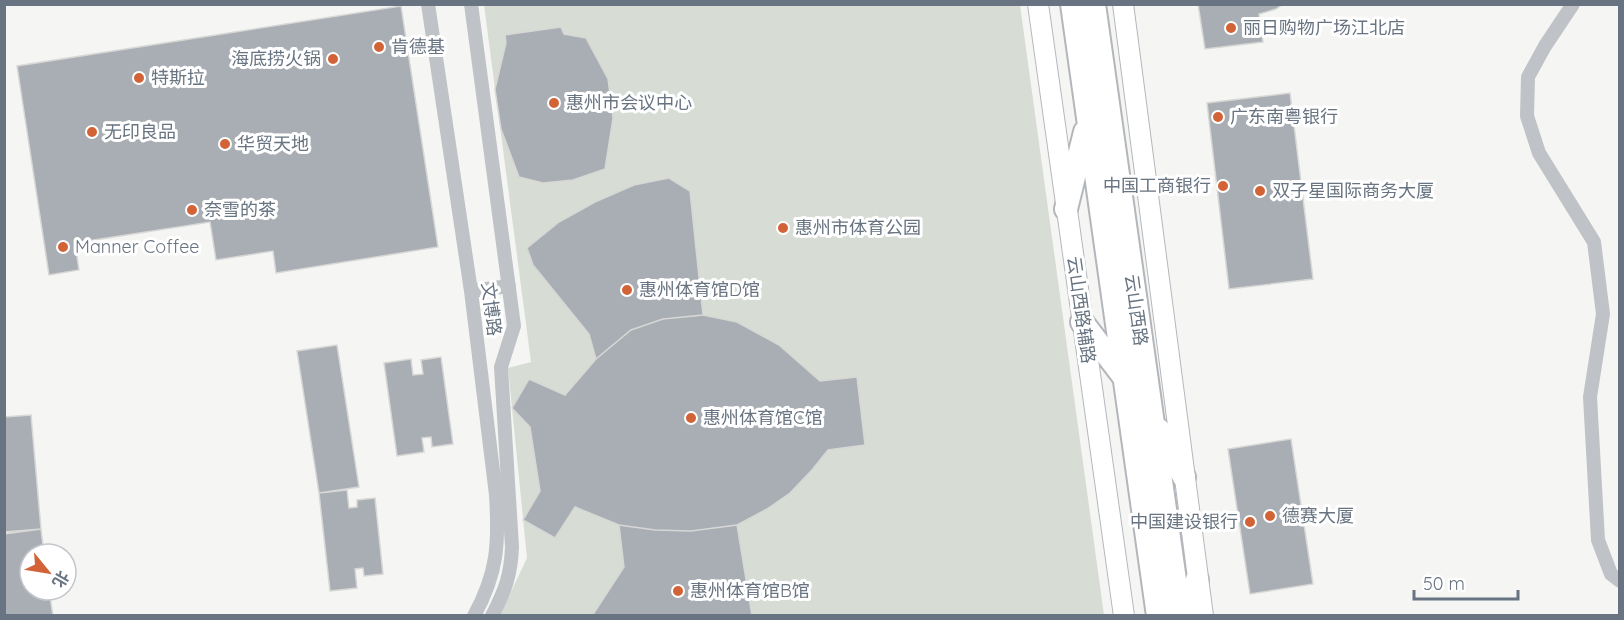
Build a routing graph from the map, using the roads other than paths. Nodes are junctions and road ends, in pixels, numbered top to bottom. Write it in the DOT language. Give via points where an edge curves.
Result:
graph roads {
  1 [pos="428,4"];
  2 [pos="471,4"];
  3 [pos="1038,4"];
  4 [pos="1072,4"];
  5 [pos="1094,4"];
  6 [pos="1123,4"];
  7 [pos="1573,4"];
  8 [pos="1088,119"];
  9 [pos="1066,209"];
  10 [pos="508,286"];
  11 [pos="471,291"];
  12 [pos="1082,322"];
  13 [pos="1125,378"];
  14 [pos="1150,412"];
  15 [pos="1184,477"];
  16 [pos="1197,580"];
  17 [pos="1620,580"];
  18 [pos="474,615"];
  19 [pos="492,615"];
  20 [pos="1125,615"];
  21 [pos="1158,615"];
  22 [pos="1180,615"];
  23 [pos="1190,615"];
  24 [pos="1203,615"];
  1 -- 11 [label="street, 文博路"];
  2 -- 10 [label="street, 文博路"];
  3 -- 9 [label="main road, 云山西路辅路"];
  4 -- 8 [label="main road, 云山西路"];
  5 -- 14 [label="main road, 云山西路"];
  6 -- 15 [label="main road"];
  7 -- 17 [label="street" via="1528,77 1527,116 1539,153 1594,242 1603,314 1590,397 1598,540 1611,573"];
  8 -- 9 [label="main road"];
  8 -- 13 [label="main road, 云山西路"];
  9 -- 12 [label="main road, 云山西路辅路"];
  10 -- 11 [label="street"];
  10 -- 19 [label="street, 文博路" via="514,326 501,367 511,568"];
  11 -- 18 [label="street, 文博路" via="498,530 496,560"];
  12 -- 13 [label="main road"];
  12 -- 20 [label="main road, 云山西路辅路"];
  13 -- 21 [label="main road, 云山西路"];
  14 -- 15 [label="main road"];
  14 -- 22 [label="main road, 云山西路"];
  15 -- 16 [label="main road"];
  16 -- 23 [label="main road"];
  16 -- 24 [label="main road"];
}
